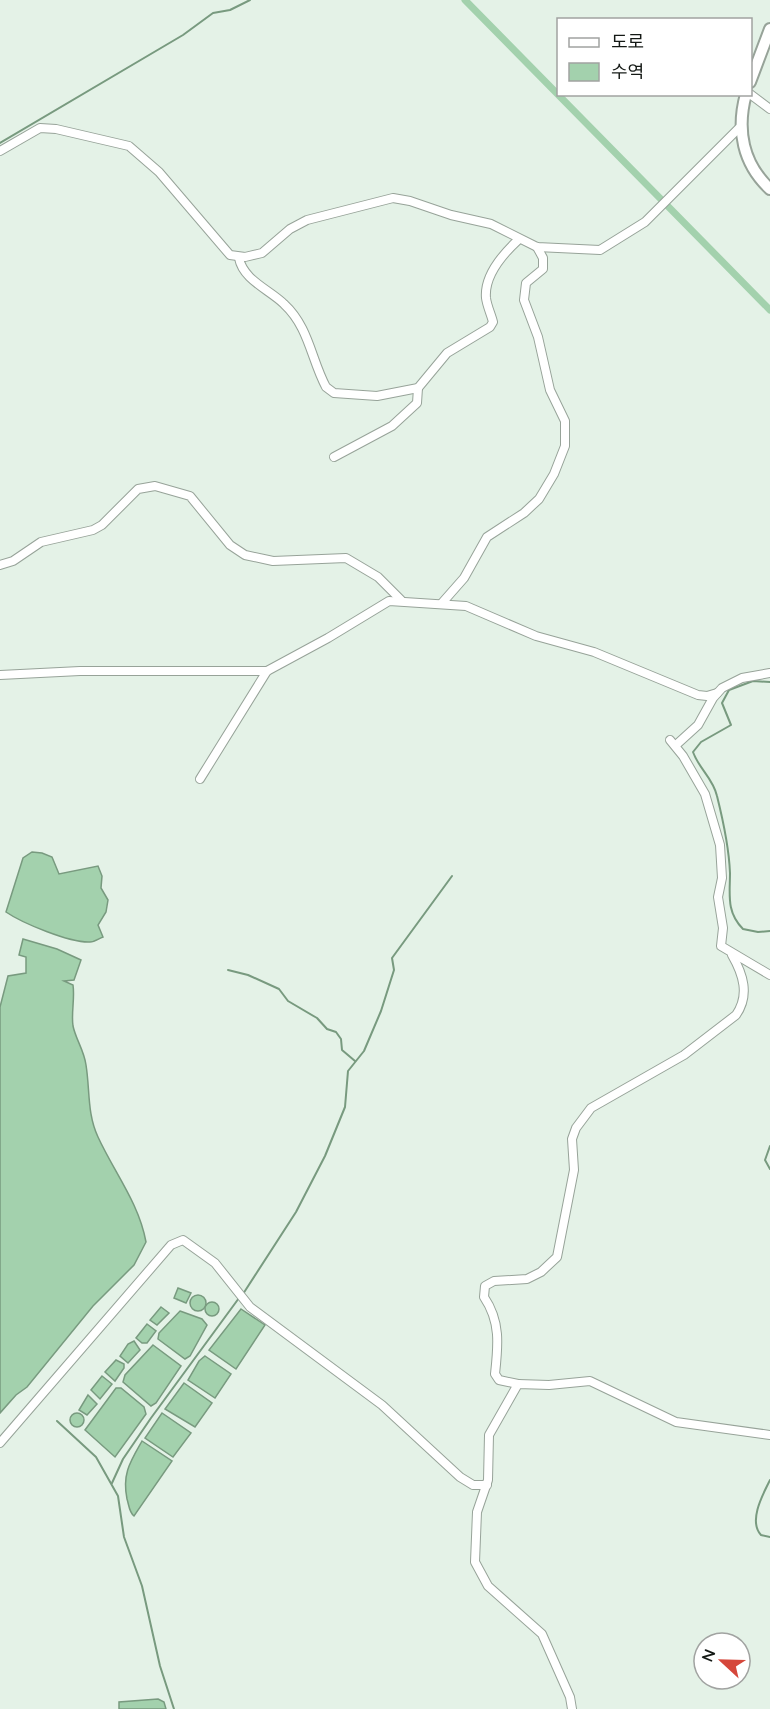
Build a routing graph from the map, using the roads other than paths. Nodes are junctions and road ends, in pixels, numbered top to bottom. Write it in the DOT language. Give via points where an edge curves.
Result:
graph roads {
  1 [pos="770,29"];
  2 [pos="752,77"];
  3 [pos="748,96"];
  4 [pos="751,96"];
  5 [pos="770,109"];
  6 [pos="741,126"];
  7 [pos="0,151"];
  8 [pos="770,189"];
  9 [pos="518,240"];
  10 [pos="537,247"];
  11 [pos="239,258"];
  12 [pos="418,388"];
  13 [pos="334,457"];
  14 [pos="0,565"];
  15 [pos="402,601"];
  16 [pos="442,603"];
  17 [pos="267,671"];
  18 [pos="770,673"];
  19 [pos="0,675"];
  20 [pos="717,693"];
  21 [pos="200,779"];
  22 [pos="732,955"];
  23 [pos="770,975"];
  24 [pos="518,1384"];
  25 [pos="770,1435"];
  26 [pos="0,1443"];
  27 [pos="487,1485"];
  28 [pos="572,1709"];
  1 -- 2 [label="street"];
  3 -- 6 [label="street"];
  4 -- 5 [label="street"];
  6 -- 8 [label="street" via="746,156 758,178"];
  6 -- 10 [label="street" via="645,222 600,249"];
  7 -- 11 [label="street" via="40,128 129,146 159,172 231,255"];
  9 -- 10 [label="street"];
  9 -- 11 [label="street" via="491,224 393,198 308,220 290,229 262,253"];
  9 -- 12 [label="street" via="499,259 487,285 486,299 493,322 490,327 447,353"];
  10 -- 16 [label="street" via="543,269 526,283 524,300 535,326 550,390 565,421 565,446 539,499 487,537 464,578"];
  11 -- 12 [label="street" via="252,278 284,304 300,324 330,391 377,396"];
  12 -- 13 [label="street" via="417,403 402,420"];
  14 -- 15 [label="street" via="41,542 93,530 138,489 155,486 190,496 230,545 245,555 273,561 346,558 378,577"];
  15 -- 16 [label="street"];
  15 -- 17 [label="street" via="385,603"];
  16 -- 20 [label="street" via="466,606 536,636 594,652 698,695"];
  17 -- 19 [label="street"];
  17 -- 21 [label="street"];
  18 -- 20 [label="street" via="741,678"];
  20 -- 22 [label="street" via="698,725 673,743 705,794 713,817 722,870 718,897 723,928 721,946"];
  22 -- 23 [label="street"];
  22 -- 24 [label="street" via="744,983 743,1000 736,1015 684,1055 598,1102 576,1128 574,1175 557,1257 527,1279 494,1281 483,1290 497,1323 495,1374 499,1380"];
  24 -- 25 [label="street" via="590,1381 676,1422"];
  24 -- 27 [label="street" via="489,1435"];
  26 -- 27 [label="street" via="171,1245 183,1240 215,1263 250,1307 382,1405 460,1477 473,1485"];
  27 -- 28 [label="street" via="477,1512 477,1570 488,1586 542,1634"];
}
